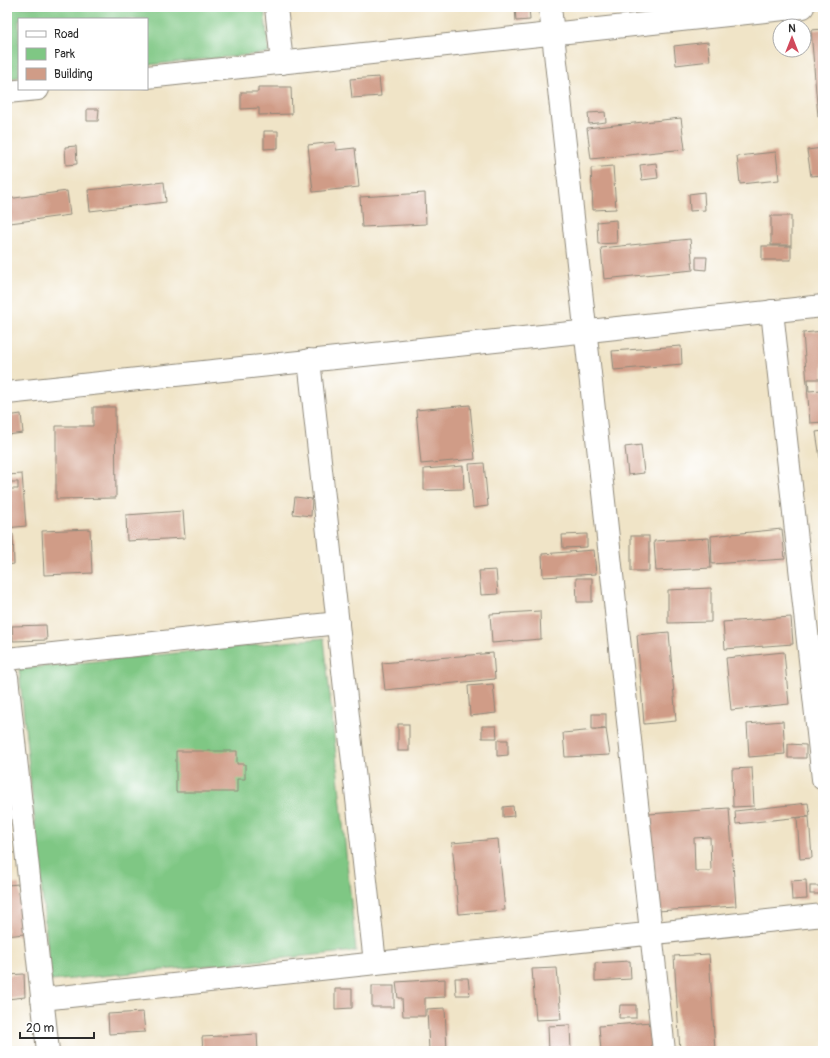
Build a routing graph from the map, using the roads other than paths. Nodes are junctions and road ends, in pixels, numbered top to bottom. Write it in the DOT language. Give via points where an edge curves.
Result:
graph roads {
  1 [pos="276,7"];
  2 [pos="550,7"];
  3 [pos="803,7"];
  4 [pos="745,10"];
  5 [pos="553,34"];
  6 [pos="282,63"];
  7 [pos="148,77"];
  8 [pos="28,90"];
  9 [pos="7,92"];
  10 [pos="823,306"];
  11 [pos="772,311"];
  12 [pos="585,331"];
  13 [pos="309,360"];
  14 [pos="7,393"];
  15 [pos="338,623"];
  16 [pos="7,659"];
  17 [pos="7,677"];
  18 [pos="823,779"];
  19 [pos="823,915"];
  20 [pos="651,934"];
  21 [pos="375,963"];
  22 [pos="42,999"];
  23 [pos="48,1051"];
  24 [pos="664,1051"];
  1 -- 6 [label="street"];
  2 -- 5 [label="street"];
  3 -- 4 [label="street"];
  4 -- 5 [label="street"];
  5 -- 6 [label="street"];
  5 -- 12 [label="street"];
  6 -- 7 [label="street"];
  8 -- 9 [label="street"];
  10 -- 11 [label="street"];
  11 -- 12 [label="street"];
  11 -- 18 [label="street"];
  12 -- 13 [label="street"];
  12 -- 20 [label="street"];
  13 -- 14 [label="street"];
  13 -- 15 [label="street"];
  15 -- 16 [label="street"];
  15 -- 21 [label="street"];
  17 -- 22 [label="street"];
  19 -- 20 [label="street"];
  20 -- 21 [label="street"];
  20 -- 24 [label="street"];
  21 -- 22 [label="street"];
  22 -- 23 [label="street"];
}
